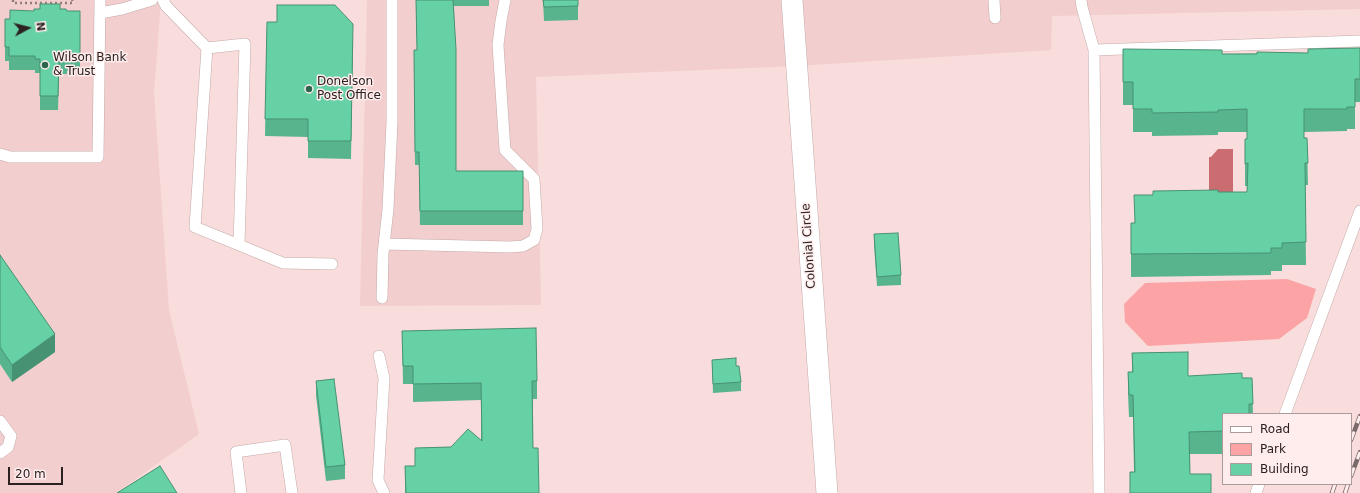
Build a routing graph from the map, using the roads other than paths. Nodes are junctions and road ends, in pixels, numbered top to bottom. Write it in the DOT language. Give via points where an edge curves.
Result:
graph roads {
  1 [pos="100,0"];
  2 [pos="152,0"];
  3 [pos="163,0"];
  4 [pos="392,0"];
  5 [pos="505,0"];
  6 [pos="792,0"];
  7 [pos="994,0"];
  8 [pos="1081,0"];
  9 [pos="100,13"];
  10 [pos="995,18"];
  11 [pos="1360,41"];
  12 [pos="207,48"];
  13 [pos="1094,50"];
  14 [pos="0,154"];
  15 [pos="1360,211"];
  16 [pos="384,244"];
  17 [pos="239,245"];
  18 [pos="332,264"];
  19 [pos="382,298"];
  20 [pos="379,356"];
  21 [pos="1285,413"];
  22 [pos="0,421"];
  23 [pos="0,453"];
  24 [pos="241,493"];
  25 [pos="292,493"];
  26 [pos="384,493"];
  27 [pos="827,493"];
  28 [pos="1099,493"];
  1 -- 9 [label="lane"];
  2 -- 9 [label="lane"];
  3 -- 12 [label="lane"];
  4 -- 16 [label="lane" via="392,122"];
  5 -- 16 [label="lane" via="498,45 505,150 534,179 537,229 534,240 523,246 510,247"];
  6 -- 27 [label="street, Colonial Circle"];
  7 -- 10 [label="lane"];
  8 -- 13 [label="lane"];
  9 -- 14 [label="lane" via="98,157 10,157"];
  11 -- 13 [label="lane"];
  12 -- 17 [label="lane" via="196,227"];
  12 -- 17 [label="lane" via="245,44"];
  13 -- 28 [label="lane"];
  15 -- 21 [label="lane"];
  16 -- 19 [label="lane"];
  17 -- 18 [label="lane" via="283,263"];
  20 -- 26 [label="lane" via="384,378 378,480"];
  22 -- 23 [label="lane" via="11,436 8,447"];
  24 -- 25 [label="lane" via="236,452 286,445"];
}
